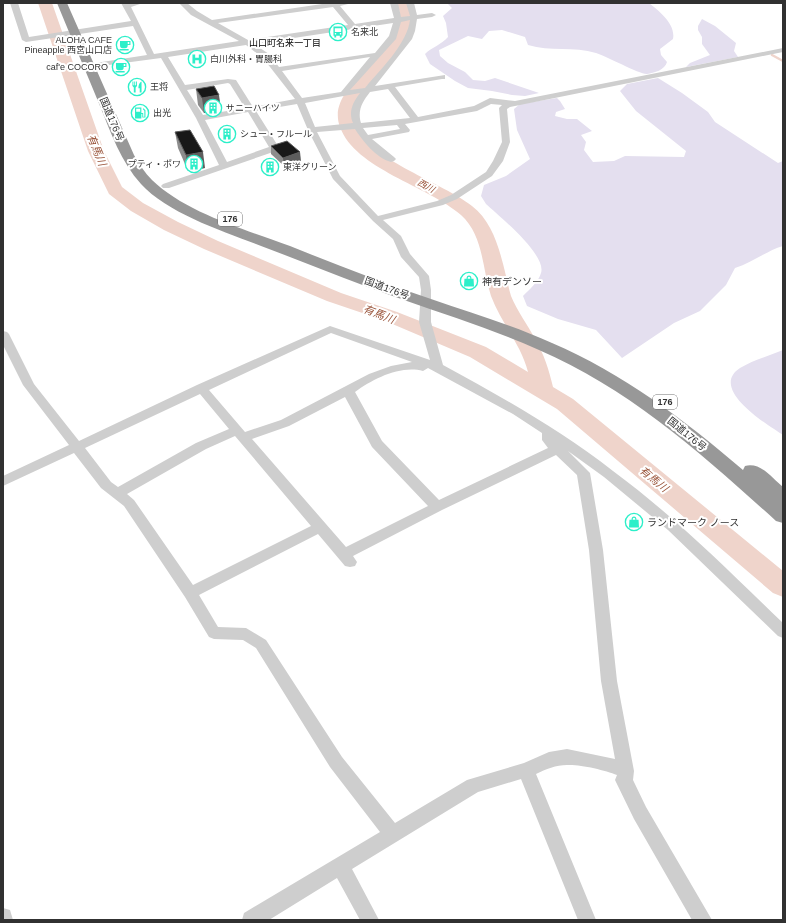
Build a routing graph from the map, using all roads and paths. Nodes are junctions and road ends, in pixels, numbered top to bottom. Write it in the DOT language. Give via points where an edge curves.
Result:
graph roads {
  1 [pos="14,3"];
  2 [pos="62,3"];
  3 [pos="73,3"];
  4 [pos="140,3"];
  5 [pos="184,3"];
  6 [pos="348,3"];
  7 [pos="394,3"];
  8 [pos="410,3"];
  9 [pos="125,4"];
  10 [pos="334,4"];
  11 [pos="432,15"];
  12 [pos="414,17"];
  13 [pos="398,20"];
  14 [pos="135,22"];
  15 [pos="211,22"];
  16 [pos="354,27"];
  17 [pos="78,32"];
  18 [pos="248,43"];
  19 [pos="783,50"];
  20 [pos="163,55"];
  21 [pos="377,55"];
  22 [pos="152,56"];
  23 [pos="95,65"];
  24 [pos="276,70"];
  25 [pos="442,77"];
  26 [pos="390,86"];
  27 [pos="182,88"];
  28 [pos="367,90"];
  29 [pos="345,94"];
  30 [pos="300,101"];
  31 [pos="513,103"];
  32 [pos="250,109"];
  33 [pos="200,118"];
  34 [pos="416,120"];
  35 [pos="399,122"];
  36 [pos="357,126"];
  37 [pos="312,130"];
  38 [pos="365,138"];
  39 [pos="391,159"];
  40 [pos="224,166"];
  41 [pos="166,186"];
  42 [pos="376,219"];
  43 [pos="426,296"];
  44 [pos="495,319"];
  45 [pos="3,334"];
  46 [pos="440,366"];
  47 [pos="201,388"];
  48 [pos="348,392"];
  49 [pos="548,431"];
  50 [pos="240,434"];
  51 [pos="77,446"];
  52 [pos="557,449"];
  53 [pos="3,481"];
  54 [pos="117,494"];
  55 [pos="783,498"];
  56 [pos="437,507"];
  57 [pos="783,516"];
  58 [pos="320,527"];
  59 [pos="190,593"];
  60 [pos="783,632"];
  61 [pos="526,770"];
  62 [pos="626,772"];
  63 [pos="393,835"];
  64 [pos="340,865"];
  65 [pos="3,917"];
  66 [pos="4,920"];
  67 [pos="251,920"];
  68 [pos="370,920"];
  69 [pos="587,920"];
  70 [pos="703,920"];
  1 -- 17 [label="street" via="26,40"];
  2 -- 17 [label="highway, 国道176号 / 176"];
  3 -- 17 [label="highway, 国道176号 / 176"];
  4 -- 9 [label="street"];
  5 -- 15 [label="street" via="194,13"];
  6 -- 10 [label="street"];
  7 -- 13 [label="street"];
  8 -- 12 [label="street"];
  9 -- 14 [label="street"];
  10 -- 15 [label="street" via="272,11"];
  10 -- 16 [label="street"];
  11 -- 12 [label="street"];
  12 -- 13 [label="street"];
  12 -- 28 [label="street" via="410,37"];
  13 -- 16 [label="street"];
  13 -- 21 [label="street" via="392,37"];
  14 -- 17 [label="street"];
  14 -- 22 [label="street"];
  15 -- 18 [label="street"];
  16 -- 18 [label="street"];
  17 -- 23 [label="highway, 国道176号 / 176"];
  18 -- 20 [label="street"];
  18 -- 24 [label="street" via="262,52"];
  19 -- 31 [label="street"];
  20 -- 22 [label="street"];
  20 -- 27 [label="street"];
  21 -- 24 [label="street"];
  21 -- 29 [label="street"];
  22 -- 23 [label="street"];
  23 -- 41 [label="highway, 国道176号 / 176" via="136,148 152,173"];
  23 -- 43 [label="highway, 国道176号 / 176" via="127,155 151,187 194,213 230,229 355,277"];
  24 -- 30 [label="street"];
  25 -- 26 [label="street"];
  26 -- 28 [label="street"];
  26 -- 34 [label="street"];
  27 -- 32 [label="street" via="233,82"];
  27 -- 33 [label="street"];
  28 -- 29 [label="street"];
  28 -- 36 [label="street" via="354,111"];
  29 -- 30 [label="street"];
  30 -- 32 [label="street"];
  30 -- 37 [label="street"];
  31 -- 34 [label="street" via="490,101 477,108"];
  31 -- 42 [label="street" via="503,108 506,142 489,174 440,203"];
  32 -- 33 [label="street"];
  32 -- 40 [label="street" via="274,146 273,150"];
  33 -- 40 [label="street"];
  34 -- 35 [label="street"];
  35 -- 36 [label="street"];
  35 -- 38 [label="street" via="406,130"];
  36 -- 37 [label="street"];
  36 -- 38 [label="street"];
  37 -- 42 [label="street" via="336,177"];
  38 -- 39 [label="street"];
  40 -- 41 [label="street"];
  41 -- 43 [label="highway, 国道176号 / 176" via="215,214"];
  42 -- 43 [label="street" via="397,238 405,255 424,276"];
  43 -- 44 [label="highway, 国道176号 / 176"];
  43 -- 46 [label="street" via="424,322"];
  44 -- 55 [label="highway, 国道176号 / 176" via="533,328 566,342 618,370 670,405"];
  44 -- 57 [label="highway, 国道176号 / 176" via="599,372 631,392 678,426"];
  45 -- 51 [label="street" via="29,385"];
  46 -- 47 [label="street" via="330,328"];
  46 -- 48 [label="street" via="434,371 412,364 400,367 357,384"];
  46 -- 49 [label="street"];
  47 -- 50 [label="street"];
  47 -- 51 [label="street"];
  48 -- 50 [label="street" via="285,423"];
  48 -- 56 [label="street" via="377,444"];
  49 -- 52 [label="street" via="548,440"];
  49 -- 60 [label="street" via="673,526"];
  50 -- 54 [label="street" via="201,446"];
  50 -- 58 [label="street"];
  51 -- 53 [label="street"];
  51 -- 54 [label="street" via="106,485"];
  52 -- 56 [label="street"];
  52 -- 62 [label="street" via="583,473 596,550 609,681"];
  54 -- 59 [label="street" via="129,503"];
  56 -- 58 [label="street" via="346,558"];
  58 -- 59 [label="street"];
  59 -- 63 [label="street" via="214,633 246,634 261,644 336,762"];
  61 -- 62 [label="street" via="549,760 566,757 609,764"];
  61 -- 63 [label="street" via="474,786"];
  61 -- 69 [label="street"];
  62 -- 70 [label="street" via="624,780 640,813"];
  63 -- 64 [label="street"];
  64 -- 67 [label="street"];
  64 -- 68 [label="street"];
  65 -- 66 [label="street"];
}
